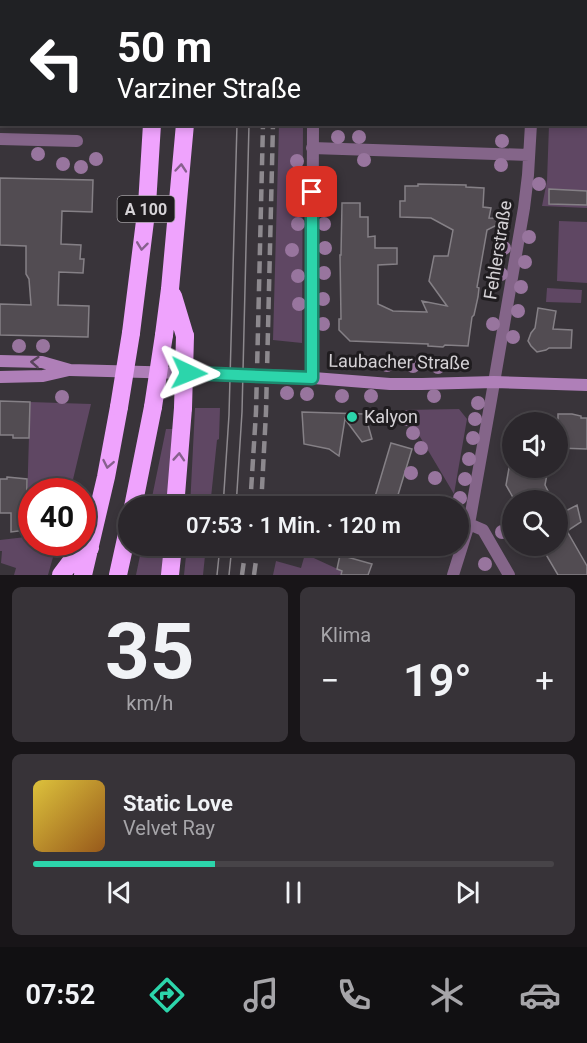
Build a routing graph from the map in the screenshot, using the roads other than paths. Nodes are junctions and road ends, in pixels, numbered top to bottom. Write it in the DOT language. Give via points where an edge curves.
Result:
graph roads {
  1 [pos="152,126"];
  2 [pos="185,126"];
  3 [pos="313,126"];
  4 [pos="531,126"];
  5 [pos="0,139"];
  6 [pos="77,141"];
  7 [pos="312,148"];
  8 [pos="530,155"];
  9 [pos="170,289"];
  10 [pos="0,361"];
  11 [pos="70,370"];
  12 [pos="0,377"];
  13 [pos="312,378"];
  14 [pos="494,382"];
  15 [pos="587,386"];
  16 [pos="135,496"];
  17 [pos="176,496"];
  18 [pos="96,519"];
  19 [pos="469,524"];
  20 [pos="79,556"];
  21 [pos="88,556"];
  22 [pos="122,556"];
  23 [pos="171,556"];
  24 [pos="459,556"];
  25 [pos="61,575"];
  26 [pos="83,575"];
  27 [pos="118,575"];
  28 [pos="170,575"];
  29 [pos="453,575"];
  30 [pos="509,575"];
  1 -- 18 [label="highway, A 100, one-way, bridge" via="132,333"];
  9 -- 2 [label="highway, A 100, one-way"];
  3 -- 7 [label="street"];
  4 -- 8 [label="street, Fehlerstraße"];
  5 -- 6 [label="street"];
  7 -- 8 [label="street"];
  7 -- 13 [label="street"];
  8 -- 14 [label="street, Fehlerstraße"];
  9 -- 16 [label="highway, A 100, bridge"];
  17 -- 9 [label="highway, one-way, bridge" via="185,336"];
  11 -- 10 [label="street, one-way" via="42,362"];
  11 -- 12 [label="street" via="43,376"];
  11 -- 13 [label="street, Laubacher Straße"];
  13 -- 14 [label="street, Laubacher Straße" via="401,384"];
  14 -- 15 [label="street, Laubacher Straße"];
  14 -- 19 [label="street, Fehlerstraße"];
  19 -- 30 [label="street" via="483,530"];
  20 -- 25 [label="highway"];
  21 -- 26 [label="highway, A 100"];
  22 -- 27 [label="highway"];
  23 -- 28 [label="highway"];
  24 -- 29 [label="street, Fehlerstraße"];
}
